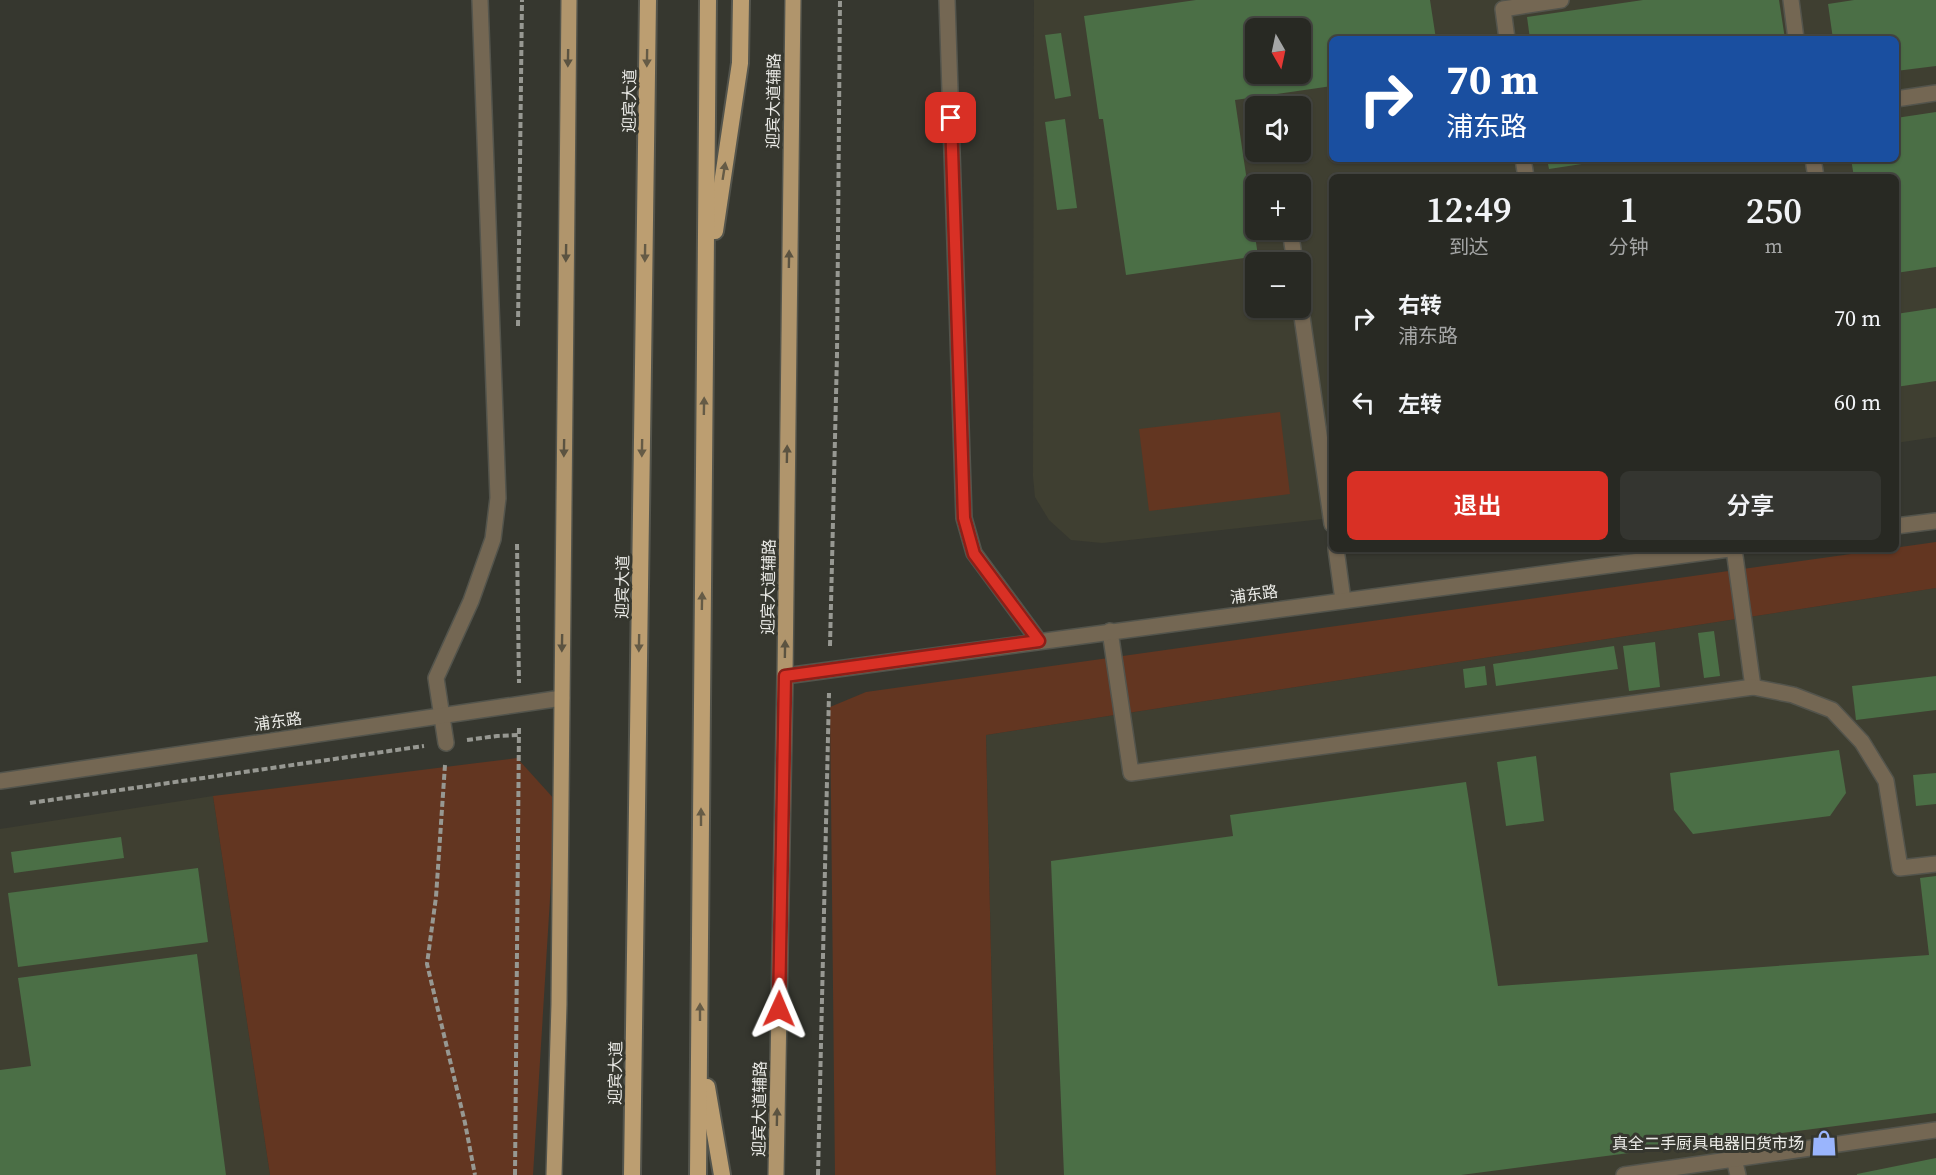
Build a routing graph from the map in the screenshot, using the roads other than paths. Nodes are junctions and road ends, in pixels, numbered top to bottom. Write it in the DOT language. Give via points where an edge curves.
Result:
graph roads {
  1 [pos="480,0"];
  2 [pos="569,0"];
  3 [pos="648,0"];
  4 [pos="708,0"];
  5 [pos="741,0"];
  6 [pos="793,0"];
  7 [pos="947,0"];
  8 [pos="1561,0"];
  9 [pos="1791,0"];
  10 [pos="1507,36"];
  11 [pos="1796,36"];
  12 [pos="1936,93"];
  13 [pos="1899,99"];
  14 [pos="706,291"];
  15 [pos="1302,318"];
  16 [pos="1329,503"];
  17 [pos="1936,521"];
  18 [pos="1899,526"];
  19 [pos="1336,552"];
  20 [pos="1706,552"];
  21 [pos="1734,552"];
  22 [pos="1343,600"];
  23 [pos="1110,632"];
  24 [pos="1039,641"];
  25 [pos="785,676"];
  26 [pos="1753,687"];
  27 [pos="562,698"];
  28 [pos="442,715"];
  29 [pos="446,743"];
  30 [pos="0,781"];
  31 [pos="1936,864"];
  32 [pos="700,1046"];
  33 [pos="1936,1130"];
  34 [pos="1734,1159"];
  35 [pos="631,1173"];
  36 [pos="554,1175"];
  37 [pos="698,1175"];
  38 [pos="722,1175"];
  39 [pos="776,1175"];
  40 [pos="1624,1175"];
  41 [pos="1738,1175"];
  1 -- 28 [label="street" via="498,498 493,539 471,601 436,678"];
  2 -- 27 [label="main road, one-way"];
  3 -- 35 [label="highway, 迎宾大道, one-way"];
  4 -- 14 [label="highway"];
  14 -- 5 [label="highway, one-way" via="740,63"];
  25 -- 6 [label="main road, 迎宾大道辅路, one-way"];
  7 -- 24 [label="street" via="964,518 974,554"];
  8 -- 10 [label="street" via="1503,9"];
  9 -- 11 [label="street"];
  12 -- 13 [label="street"];
  32 -- 14 [label="highway, one-way"];
  15 -- 16 [label="street"];
  17 -- 18 [label="street"];
  19 -- 22 [label="street"];
  20 -- 22 [label="street, 浦东路"];
  21 -- 26 [label="street"];
  22 -- 23 [label="street, 浦东路"];
  23 -- 24 [label="street, 浦东路"];
  23 -- 26 [label="street" via="1131,773"];
  24 -- 25 [label="street, 浦东路"];
  39 -- 25 [label="main road, 迎宾大道辅路, one-way"];
  26 -- 31 [label="street" via="1794,695 1832,710 1862,742 1886,781 1900,868"];
  27 -- 28 [label="street, 浦东路"];
  27 -- 36 [label="main road"];
  28 -- 29 [label="street"];
  28 -- 30 [label="street, 浦东路"];
  32 -- 37 [label="highway"];
  32 -- 38 [label="highway"];
  33 -- 34 [label="street"];
  34 -- 40 [label="street"];
  34 -- 41 [label="street"];
}
